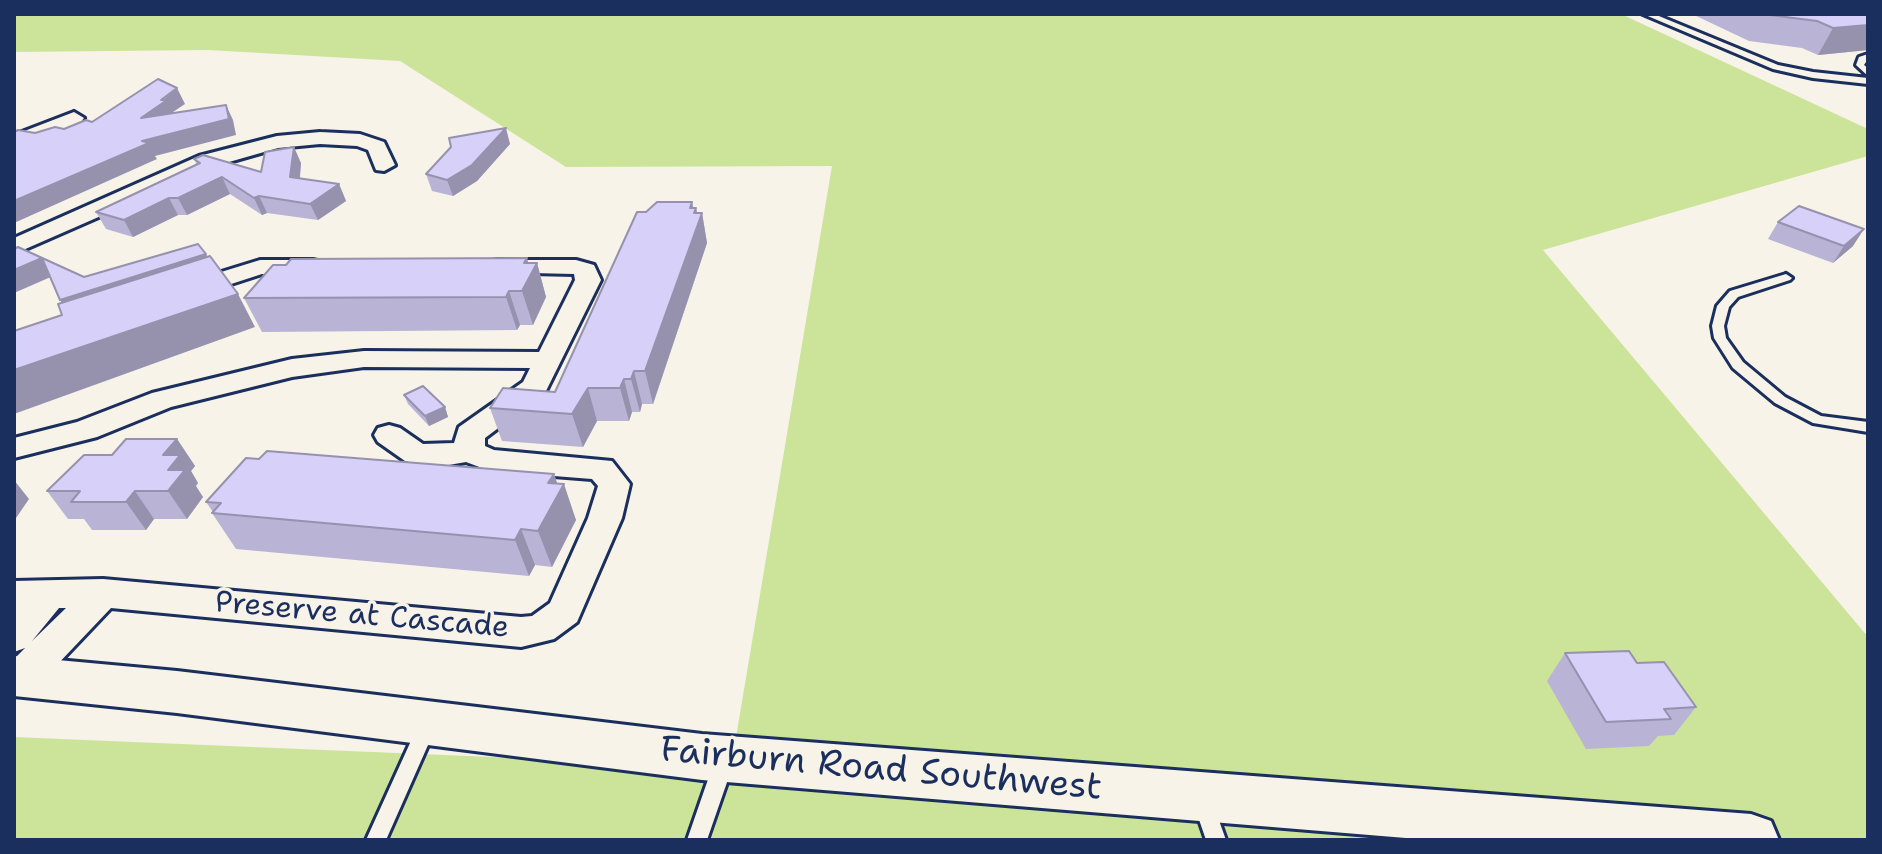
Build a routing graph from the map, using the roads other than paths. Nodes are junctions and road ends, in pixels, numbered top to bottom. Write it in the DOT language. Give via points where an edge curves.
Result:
graph roads {
  1 [pos="1647,14"];
  2 [pos="1868,56"];
  3 [pos="1868,73"];
  4 [pos="1868,81"];
  5 [pos="74,118"];
  6 [pos="14,142"];
  7 [pos="384,165"];
  8 [pos="14,247"];
  9 [pos="339,267"];
  10 [pos="465,267"];
  11 [pos="1786,278"];
  12 [pos="170,296"];
  13 [pos="548,360"];
  14 [pos="1868,427"];
  15 [pos="389,435"];
  16 [pos="14,448"];
  17 [pos="469,451"];
  18 [pos="103,593"];
  19 [pos="50,594"];
  20 [pos="14,595"];
  21 [pos="16,663"];
  22 [pos="428,723"];
  23 [pos="725,759"];
  24 [pos="1209,818"];
  25 [pos="376,840"];
  26 [pos="697,840"];
  27 [pos="1751,840"];
  1 -- 4 [label="lane" via="1776,67"];
  2 -- 3 [label="lane" via="1860,65"];
  5 -- 6 [label="street"];
  7 -- 8 [label="street" via="377,146 360,140 277,142 207,161"];
  9 -- 12 [label="street" via="260,267"];
  10 -- 13 [label="street" via="585,270 588,280"];
  11 -- 14 [label="lane" via="1734,294 1723,306 1720,338 1738,365 1780,400 1818,420"];
  13 -- 16 [label="street" via="364,359 292,368 162,400 86,430"];
  13 -- 17 [label="street" via="535,387 470,434"];
  15 -- 17 [label="street, Preserve at Cascade" via="416,454"];
  17 -- 18 [label="street, Preserve at Cascade" via="490,460 601,469 614,484 564,612 541,629 521,632"];
  18 -- 19 [label="street, Preserve at Cascade"];
  18 -- 21 [label="street"];
  19 -- 20 [label="street, Preserve at Cascade"];
  19 -- 21 [label="street"];
  21 -- 22 [label="street, Fairburn Road Southwest"];
  22 -- 23 [label="street, Fairburn Road Southwest"];
  22 -- 25 [label="lane"];
  23 -- 24 [label="street, Fairburn Road Southwest"];
  23 -- 26 [label="lane"];
  24 -- 27 [label="street, Fairburn Road Southwest"];
}
